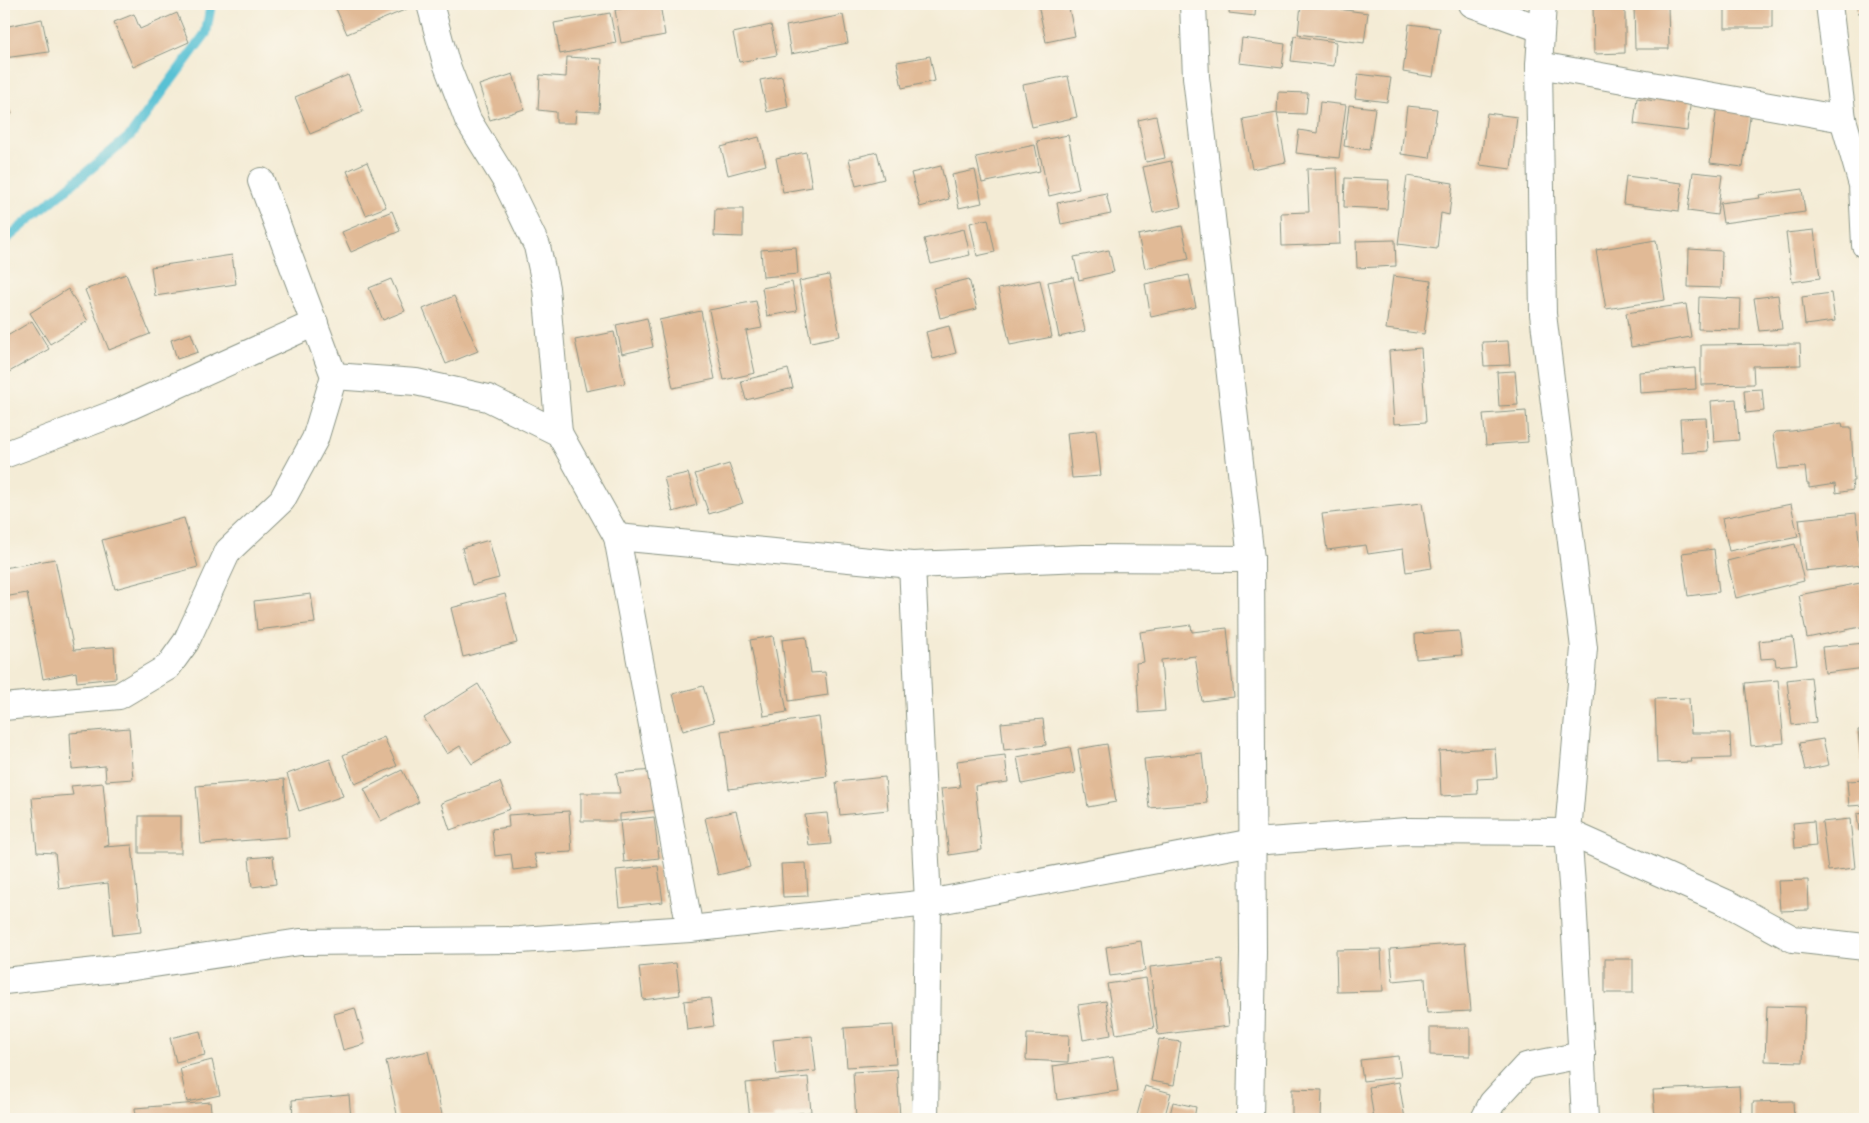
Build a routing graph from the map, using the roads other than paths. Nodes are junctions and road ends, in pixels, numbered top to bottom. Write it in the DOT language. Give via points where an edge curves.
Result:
graph roads {
  1 [pos="430,4"];
  2 [pos="1193,4"];
  3 [pos="1472,4"];
  4 [pos="1829,4"];
  5 [pos="1542,16"];
  6 [pos="1539,66"];
  7 [pos="1843,119"];
  8 [pos="260,181"];
  9 [pos="1864,186"];
  10 [pos="1865,245"];
  11 [pos="315,323"];
  12 [pos="334,376"];
  13 [pos="559,433"];
  14 [pos="4,455"];
  15 [pos="617,538"];
  16 [pos="1251,559"];
  17 [pos="912,565"];
  18 [pos="4,707"];
  19 [pos="1568,832"];
  20 [pos="1254,842"];
  21 [pos="928,903"];
  22 [pos="690,929"];
  23 [pos="1865,948"];
  24 [pos="4,980"];
  25 [pos="1582,1055"];
  26 [pos="925,1119"];
  27 [pos="1250,1119"];
  28 [pos="1484,1119"];
  29 [pos="1585,1119"];
  1 -- 13 [label="street" via="446,63 468,120 505,180 537,246 546,288"];
  2 -- 16 [label="street" via="1196,77"];
  3 -- 5 [label="street"];
  4 -- 7 [label="street"];
  5 -- 6 [label="street"];
  6 -- 7 [label="street"];
  6 -- 19 [label="street" via="1544,314 1584,648"];
  7 -- 9 [label="street"];
  8 -- 11 [label="street"];
  9 -- 10 [label="street"];
  11 -- 12 [label="street"];
  11 -- 14 [label="street" via="118,412"];
  12 -- 13 [label="street" via="416,382 488,398"];
  12 -- 18 [label="street" via="314,439 282,500 228,551 186,642 168,667 119,696"];
  13 -- 15 [label="street"];
  15 -- 17 [label="street"];
  15 -- 22 [label="street"];
  16 -- 17 [label="street" via="1083,558"];
  16 -- 20 [label="street"];
  17 -- 21 [label="street"];
  19 -- 20 [label="street" via="1407,831"];
  19 -- 23 [label="street" via="1730,904 1794,939"];
  19 -- 25 [label="street"];
  20 -- 21 [label="street"];
  20 -- 27 [label="street"];
  21 -- 22 [label="street"];
  21 -- 26 [label="street"];
  22 -- 24 [label="street" via="520,940 300,942 134,967"];
  25 -- 28 [label="street" via="1526,1066 1492,1103"];
  25 -- 29 [label="street"];
}
